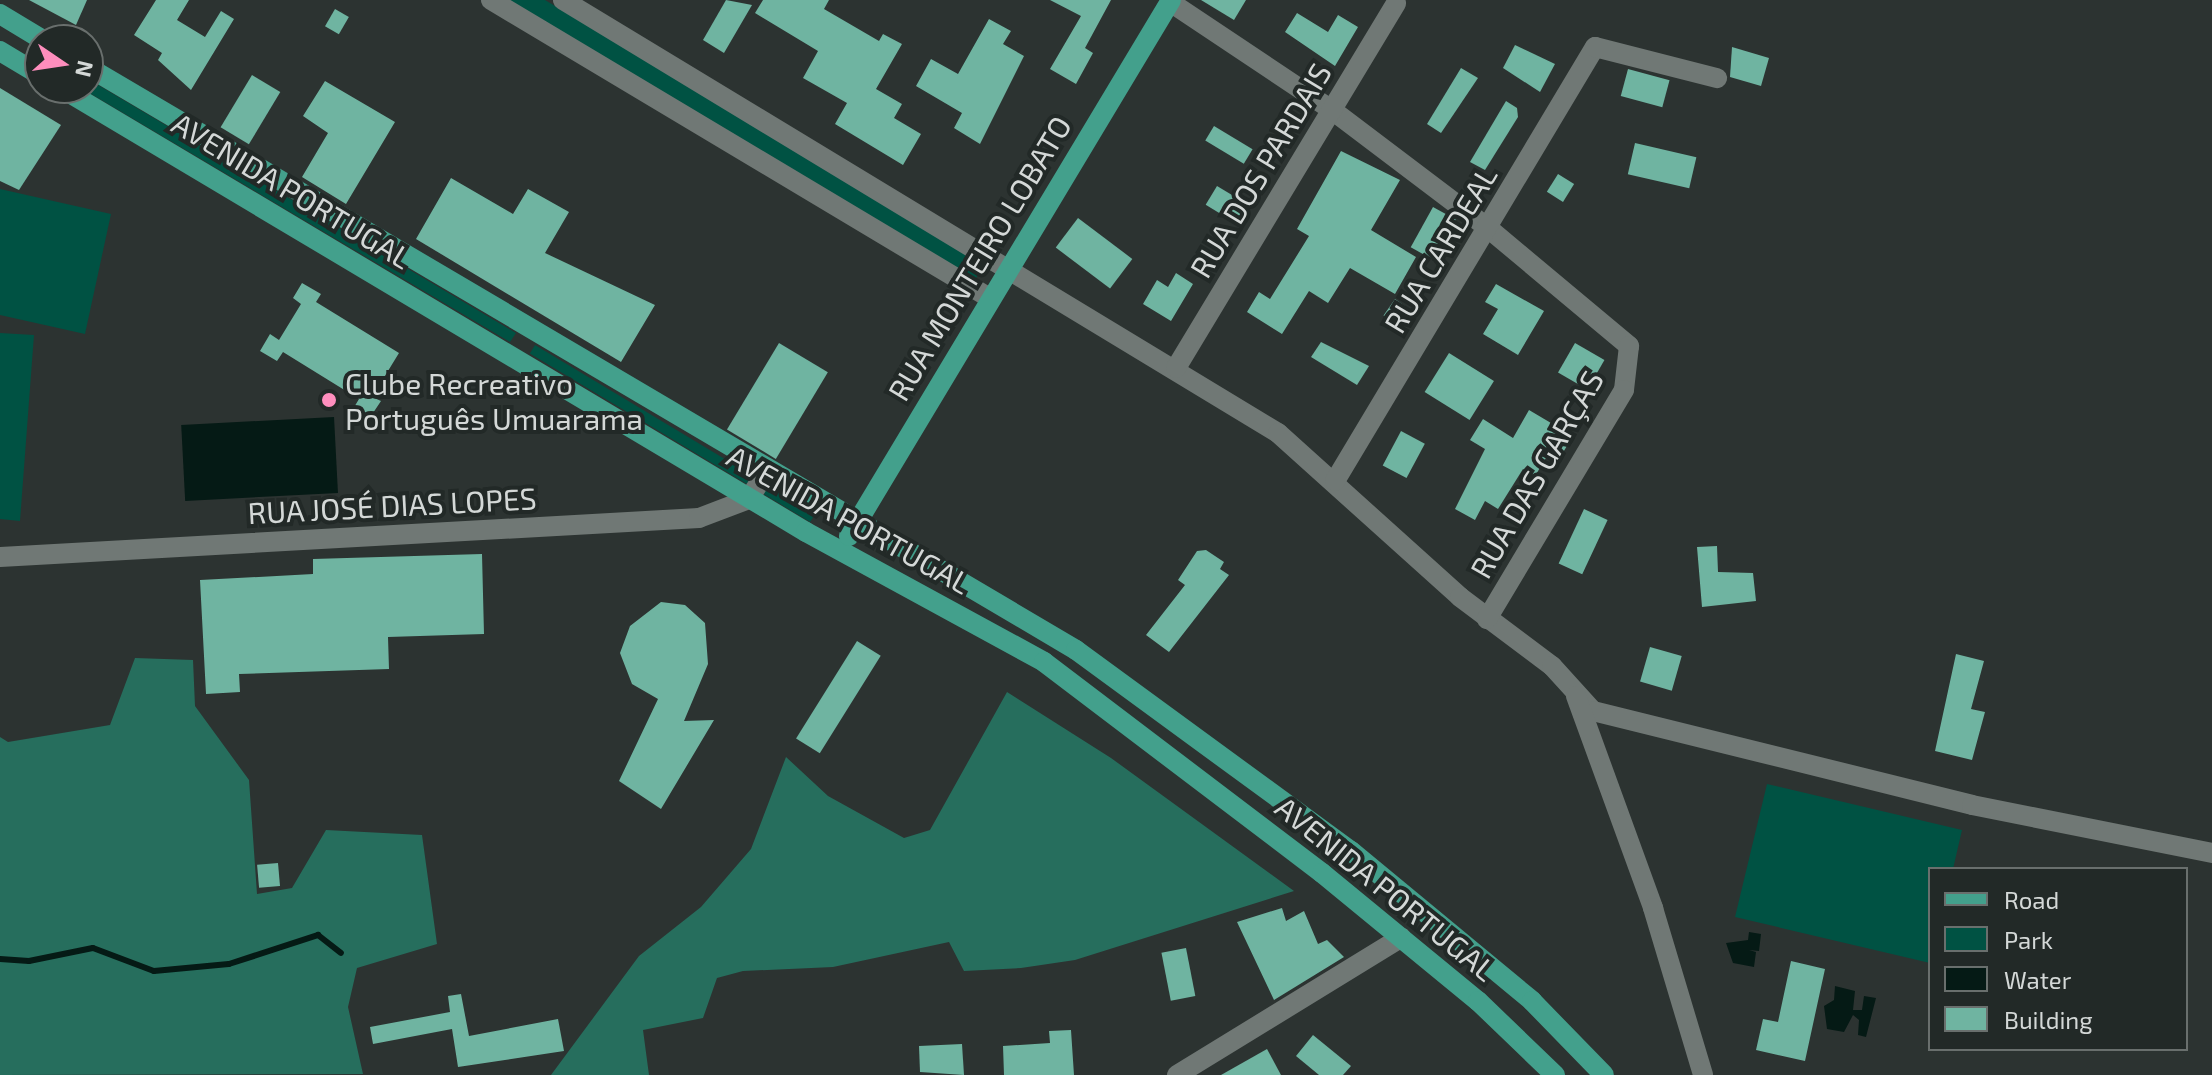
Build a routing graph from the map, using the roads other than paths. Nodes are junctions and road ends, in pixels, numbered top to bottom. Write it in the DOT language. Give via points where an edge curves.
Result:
graph roads {
  1 [pos="491,0"];
  2 [pos="563,0"];
  3 [pos="1169,1"];
  4 [pos="1396,3"];
  5 [pos="0,14"];
  6 [pos="24,29"];
  7 [pos="0,51"];
  8 [pos="24,65"];
  9 [pos="104,76"];
  10 [pos="1717,78"];
  11 [pos="88,104"];
  12 [pos="1332,110"];
  13 [pos="277,179"];
  14 [pos="260,206"];
  15 [pos="1488,228"];
  16 [pos="1005,269"];
  17 [pos="988,297"];
  18 [pos="531,330"];
  19 [pos="515,357"];
  20 [pos="1176,368"];
  21 [pos="767,470"];
  22 [pos="1335,481"];
  23 [pos="749,499"];
  24 [pos="856,524"];
  25 [pos="841,550"];
  26 [pos="0,557"];
  27 [pos="1487,619"];
  28 [pos="1576,696"];
  29 [pos="2212,853"];
  30 [pos="1401,938"];
  31 [pos="1177,1075"];
  32 [pos="1555,1075"];
  33 [pos="1604,1075"];
  34 [pos="1703,1075"];
  1 -- 17 [label="street"];
  2 -- 16 [label="street"];
  3 -- 12 [label="street, RUA DAS GARÇAS"];
  3 -- 16 [label="main road, RUA MONTEIRO LOBATO"];
  4 -- 12 [label="street, RUA DOS PARDAIS"];
  5 -- 6 [label="main road"];
  7 -- 8 [label="main road"];
  9 -- 13 [label="main road, AVENIDA PORTUGAL"];
  10 -- 15 [label="street, RUA CARDEAL" via="1595,47"];
  11 -- 14 [label="main road, AVENIDA PORTUGAL"];
  12 -- 15 [label="street, RUA DAS GARÇAS"];
  12 -- 20 [label="street, RUA DOS PARDAIS"];
  13 -- 14 [label="main road"];
  13 -- 18 [label="main road, AVENIDA PORTUGAL"];
  14 -- 19 [label="main road, AVENIDA PORTUGAL"];
  15 -- 22 [label="street, RUA CARDEAL"];
  15 -- 27 [label="street, RUA DAS GARÇAS" via="1629,346 1631,364 1624,390"];
  16 -- 17 [label="main road, RUA MONTEIRO LOBATO"];
  16 -- 20 [label="street"];
  17 -- 24 [label="main road, RUA MONTEIRO LOBATO"];
  18 -- 19 [label="main road"];
  18 -- 21 [label="main road, AVENIDA PORTUGAL"];
  19 -- 23 [label="main road, AVENIDA PORTUGAL"];
  20 -- 22 [label="street" via="1278,433"];
  21 -- 23 [label="street"];
  21 -- 24 [label="main road, AVENIDA PORTUGAL"];
  22 -- 27 [label="street"];
  23 -- 25 [label="main road, AVENIDA PORTUGAL"];
  23 -- 26 [label="street, RUA JOSÉ DIAS LOPES" via="699,518"];
  24 -- 25 [label="main road, RUA MONTEIRO LOBATO"];
  24 -- 33 [label="main road, AVENIDA PORTUGAL" via="1076,650 1194,732 1532,1001"];
  25 -- 30 [label="main road, AVENIDA PORTUGAL" via="1044,662 1107,705"];
  27 -- 28 [label="street" via="1552,666"];
  28 -- 29 [label="street" via="1593,711 1972,805"];
  28 -- 34 [label="street" via="1663,937"];
  30 -- 31 [label="street"];
  30 -- 32 [label="main road, AVENIDA PORTUGAL"];
}
